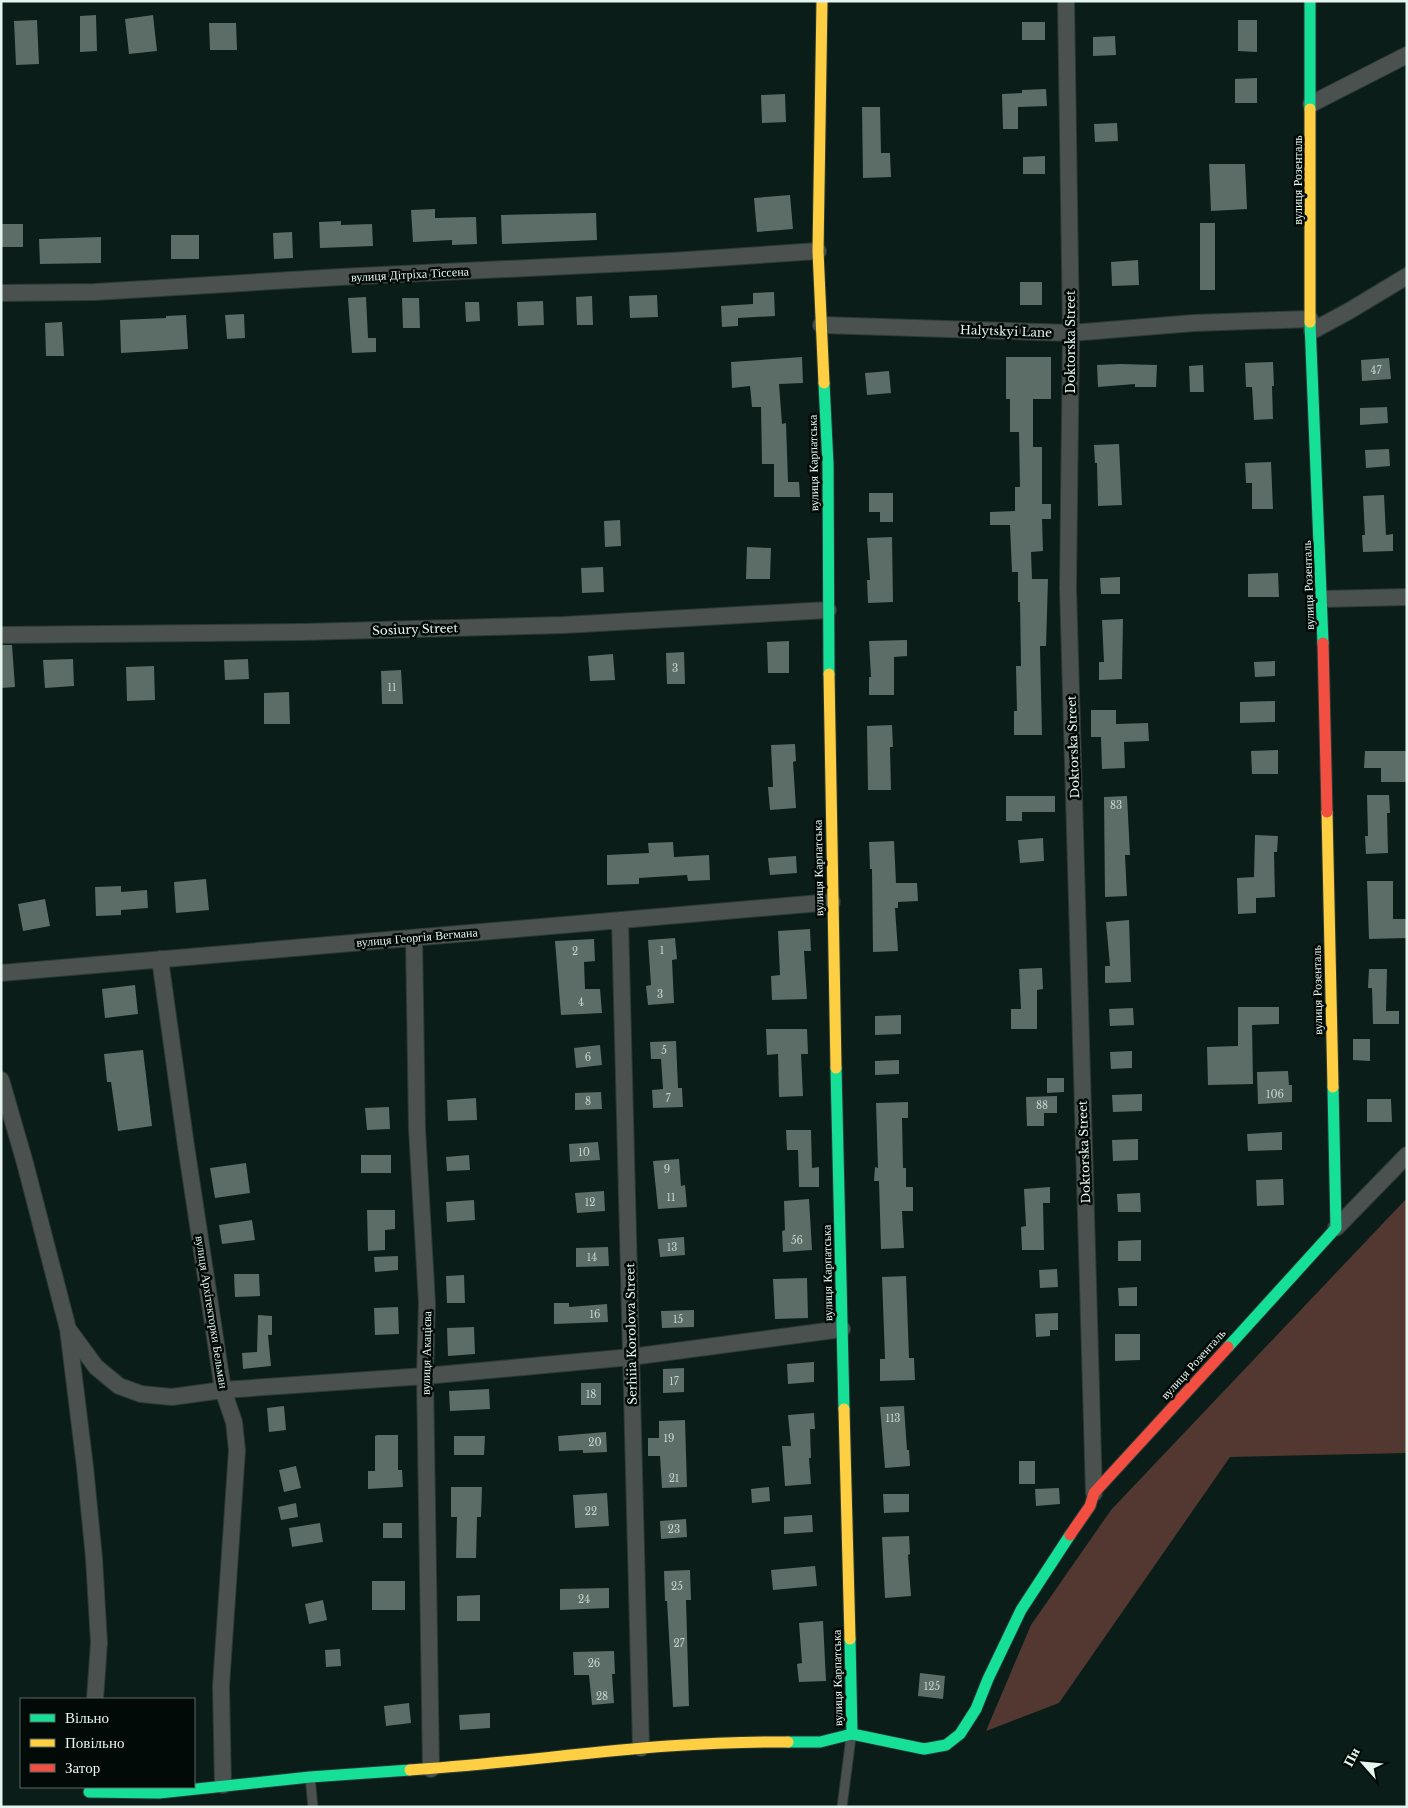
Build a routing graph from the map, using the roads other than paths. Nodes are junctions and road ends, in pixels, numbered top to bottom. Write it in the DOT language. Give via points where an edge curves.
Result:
graph roads {
  1 [pos="822,1"];
  2 [pos="1066,1"];
  3 [pos="1310,1"];
  4 [pos="1407,54"];
  5 [pos="1310,104"];
  6 [pos="818,251"];
  7 [pos="1407,276"];
  8 [pos="1,293"];
  9 [pos="821,325"];
  10 [pos="1311,325"];
  11 [pos="1071,333"];
  12 [pos="1407,597"];
  13 [pos="1322,599"];
  14 [pos="828,610"];
  15 [pos="1,635"];
  16 [pos="832,902"];
  17 [pos="620,920"];
  18 [pos="414,938"];
  19 [pos="160,959"];
  20 [pos="1,973"];
  21 [pos="1,1080"];
  22 [pos="1407,1155"];
  23 [pos="1336,1228"];
  24 [pos="68,1329"];
  25 [pos="842,1329"];
  26 [pos="631,1357"];
  27 [pos="425,1376"];
  28 [pos="223,1390"];
  29 [pos="1094,1493"];
  30 [pos="95,1698"];
  31 [pos="852,1734"];
  32 [pos="641,1748"];
  33 [pos="431,1769"];
  34 [pos="310,1777"];
  35 [pos="223,1785"];
  36 [pos="88,1795"];
  37 [pos="313,1807"];
  38 [pos="842,1807"];
  1 -- 6 [label="street, вулиця Карпатська"];
  2 -- 11 [label="street, Doktorska Street"];
  3 -- 5 [label="street, вулиця Розенталь"];
  4 -- 5 [label="street"];
  5 -- 10 [label="street, вулиця Розенталь"];
  6 -- 8 [label="street, вулиця Дітріха Тіссена" via="104,292"];
  6 -- 9 [label="street, вулиця Карпатська"];
  7 -- 10 [label="street" via="1349,311"];
  9 -- 11 [label="street, Halytskyi Lane"];
  9 -- 14 [label="street, вулиця Карпатська" via="828,465"];
  10 -- 11 [label="street, Halytskyi Lane" via="1194,322"];
  10 -- 13 [label="street, вулиця Розенталь"];
  11 -- 29 [label="street, Doktorska Street" via="1068,588"];
  12 -- 13 [label="street"];
  13 -- 23 [label="street, вулиця Розенталь"];
  14 -- 15 [label="street, Sosiury Street" via="525,626"];
  14 -- 16 [label="street, вулиця Карпатська"];
  16 -- 17 [label="street, вулиця Георгія Вегмана"];
  16 -- 25 [label="street, вулиця Карпатська"];
  17 -- 18 [label="street, вулиця Георгія Вегмана"];
  17 -- 26 [label="street, Serhiia Korolova Street"];
  18 -- 19 [label="street, вулиця Георгія Вегмана"];
  18 -- 27 [label="street, вулиця Акацієва" via="417,1128 426,1303"];
  19 -- 20 [label="street, вулиця Георгія Вегмана"];
  19 -- 28 [label="street, вулиця Архітекторки Бельман"];
  21 -- 24 [label="street"];
  22 -- 23 [label="street"];
  23 -- 29 [label="street, вулиця Розенталь"];
  24 -- 28 [label="street" via="96,1368 118,1386 141,1394 172,1397"];
  24 -- 30 [label="street" via="94,1558 99,1643"];
  25 -- 26 [label="street"];
  25 -- 31 [label="street, вулиця Карпатська"];
  26 -- 27 [label="street"];
  26 -- 32 [label="street, Serhiia Korolova Street"];
  27 -- 28 [label="street"];
  27 -- 33 [label="street, вулиця Акацієва"];
  28 -- 35 [label="street, вулиця Архітекторки Бельман" via="234,1422 237,1450 221,1686"];
  29 -- 31 [label="street, вулиця Розенталь" via="1090,1506 1021,1610 976,1710 960,1734 946,1745 924,1749"];
  31 -- 32 [label="street" via="820,1742 748,1741"];
  31 -- 38 [label="lane"];
  32 -- 33 [label="street"];
  33 -- 34 [label="street"];
  34 -- 35 [label="street"];
  34 -- 37 [label="lane"];
  35 -- 36 [label="street" via="159,1793"];
}
